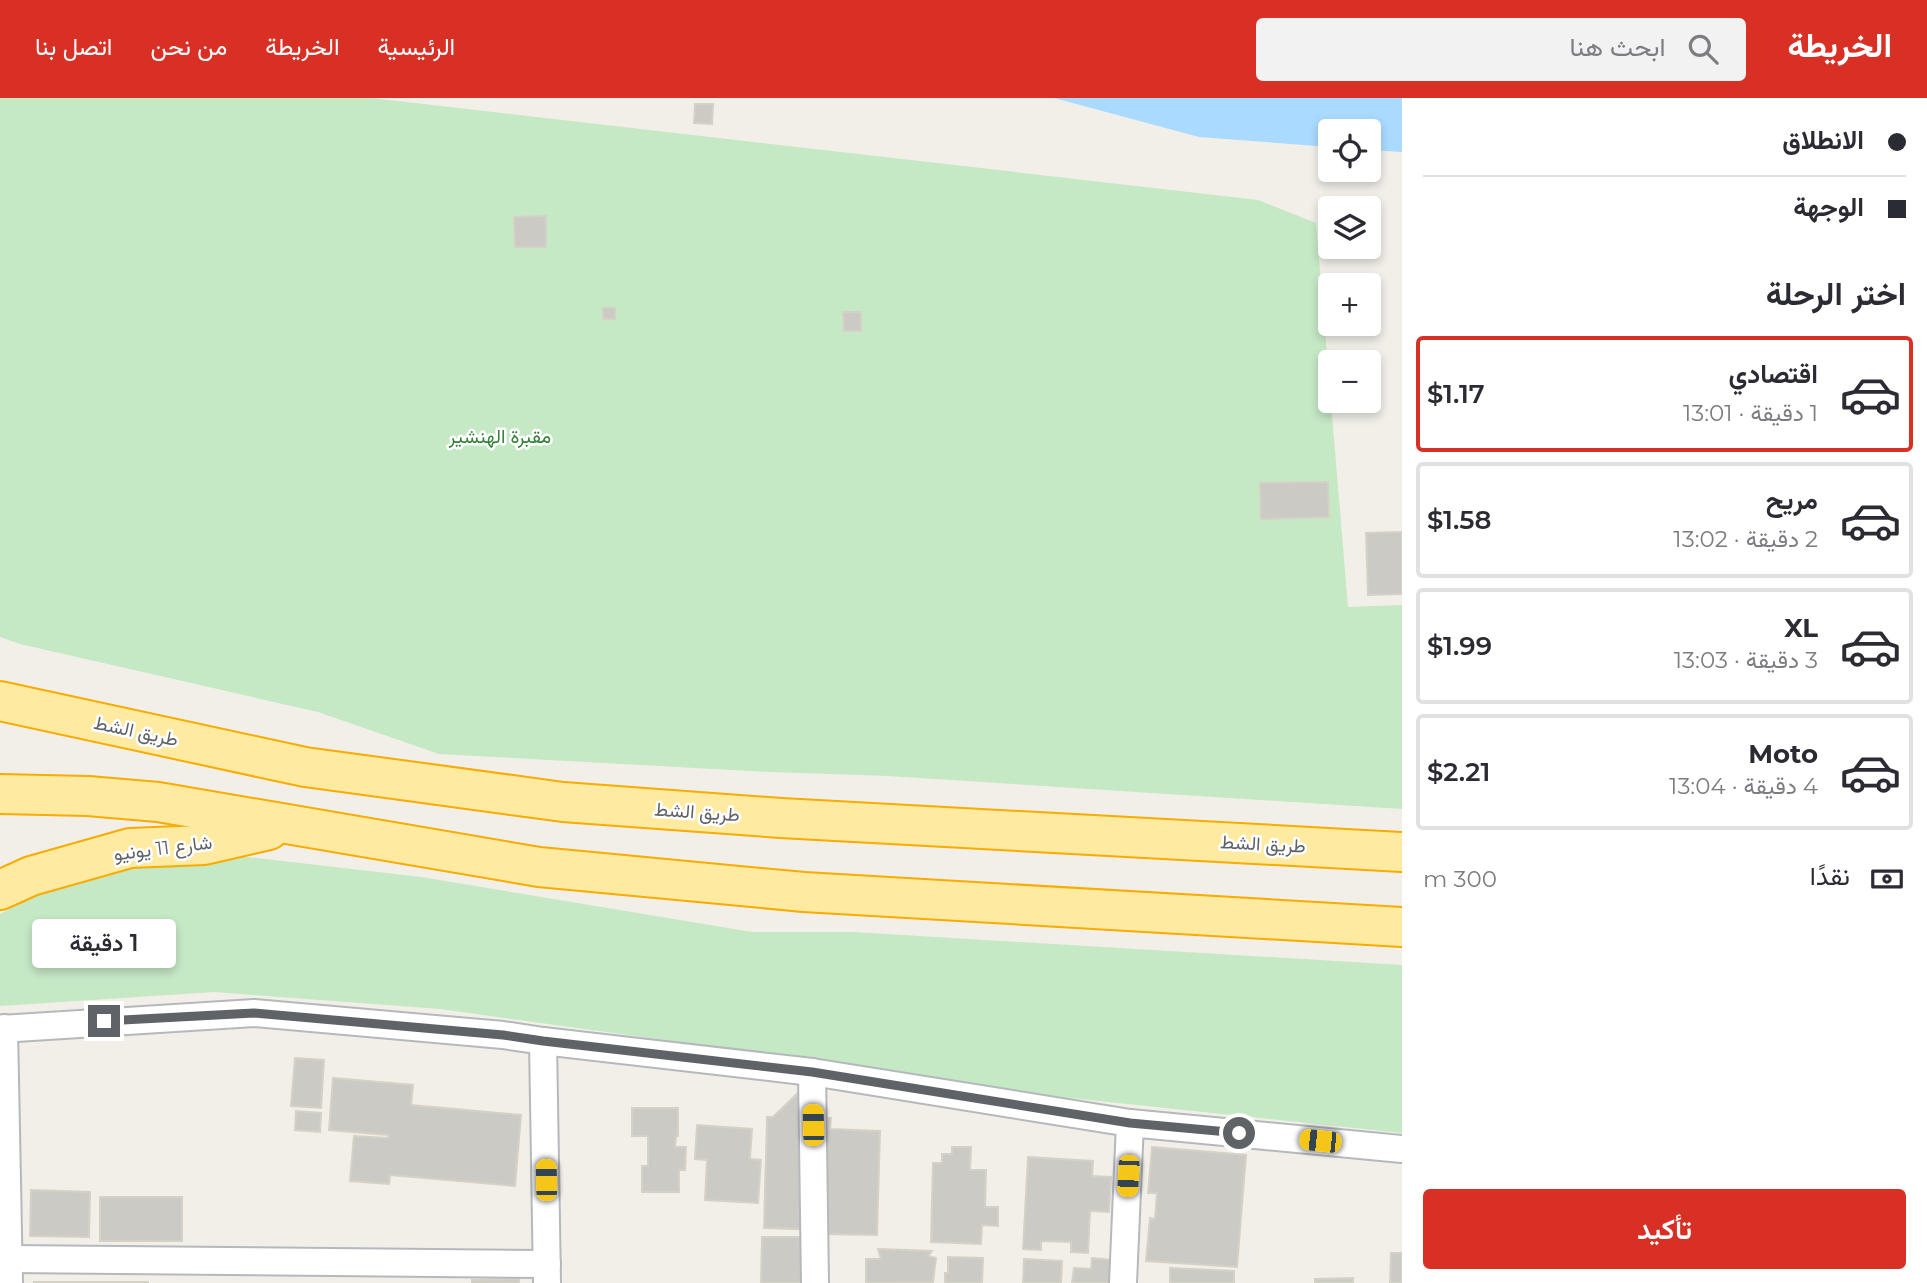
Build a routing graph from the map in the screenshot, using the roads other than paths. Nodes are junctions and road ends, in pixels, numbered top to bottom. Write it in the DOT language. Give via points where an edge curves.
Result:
graph roads {
  1 [pos="0,701"];
  2 [pos="0,794"];
  3 [pos="288,826"];
  4 [pos="1402,852"];
  5 [pos="0,890"];
  6 [pos="1402,927"];
  7 [pos="2,1029"];
  8 [pos="543,1041"];
  9 [pos="812,1072"];
  10 [pos="1130,1123"];
  11 [pos="1402,1149"];
  12 [pos="284,1262"];
  13 [pos="9,1271"];
  14 [pos="547,1273"];
  15 [pos="264,1283"];
  16 [pos="815,1283"];
  17 [pos="1123,1283"];
  1 -- 4 [label="highway, طريق الشط" via="305,767 563,802"];
  2 -- 3 [label="highway" via="158,802"];
  3 -- 5 [label="highway, شارع 11 يونيو" via="204,845 130,848 31,876"];
  3 -- 6 [label="highway" via="539,867 790,891"];
  7 -- 8 [label="street" via="254,1013"];
  7 -- 13 [label="street"];
  8 -- 9 [label="street"];
  8 -- 14 [label="street"];
  9 -- 10 [label="street"];
  9 -- 16 [label="street"];
  10 -- 11 [label="street"];
  10 -- 17 [label="street"];
  12 -- 13 [label="street"];
  12 -- 14 [label="street"];
  12 -- 15 [label="street"];
}
